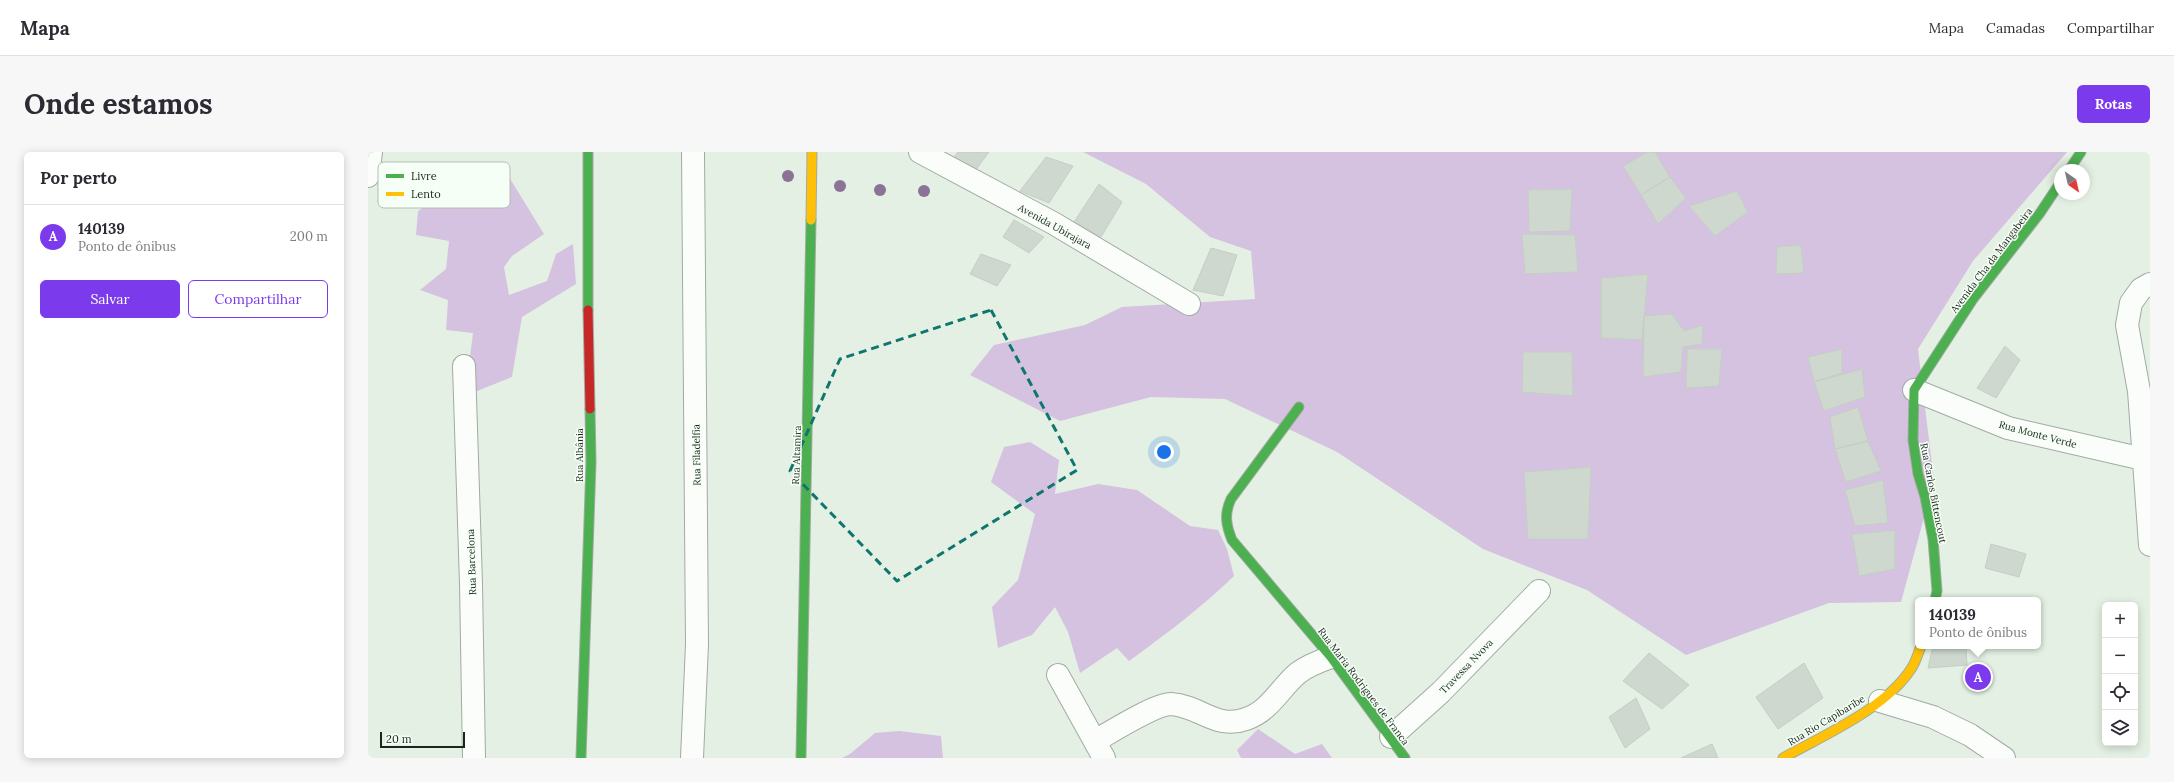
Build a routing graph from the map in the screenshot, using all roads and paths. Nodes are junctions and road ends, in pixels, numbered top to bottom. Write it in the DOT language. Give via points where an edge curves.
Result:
graph roads {
  1 [pos="371,152"];
  2 [pos="588,152"];
  3 [pos="693,152"];
  4 [pos="812,152"];
  5 [pos="920,152"];
  6 [pos="2081,152"];
  7 [pos="2073,164"];
  8 [pos="368,176"];
  9 [pos="2054,192"];
  10 [pos="2150,284"];
  11 [pos="1189,304"];
  12 [pos="464,366"];
  13 [pos="1914,390"];
  14 [pos="1299,407"];
  15 [pos="2143,459"];
  16 [pos="2150,545"];
  17 [pos="1539,591"];
  18 [pos="1935,597"];
  19 [pos="1920,649"];
  20 [pos="1330,657"];
  21 [pos="1058,675"];
  22 [pos="1880,701"];
  23 [pos="1391,737"];
  24 [pos="1100,750"];
  25 [pos="474,758"];
  26 [pos="581,758"];
  27 [pos="692,758"];
  28 [pos="801,758"];
  29 [pos="1405,758"];
  30 [pos="1783,758"];
  31 [pos="2004,758"];
  1 -- 8 [label="street"];
  2 -- 26 [label="street, Rua Albânia" via="590,462"];
  3 -- 27 [label="street, Rua Filadelfia" via="697,644"];
  4 -- 28 [label="street, Rua Altamira"];
  5 -- 11 [label="street, Avenida Ubirajara" via="1053,223"];
  6 -- 7 [label="street"];
  9 -- 13 [label="street, Avenida Cha da Mangabeira" via="1973,299"];
  10 -- 15 [label="street" via="2141,289 2132,303 2127,325 2139,391"];
  12 -- 25 [label="street, Rua Barcelona" via="472,584"];
  13 -- 15 [label="street, Rua Monte Verde" via="2008,428"];
  13 -- 18 [label="street, Rua Carlos Bittencout" via="1913,440 1933,539 1937,591"];
  14 -- 20 [label="street, Rua Maria Rodrigues de Franca" via="1224,512 1232,540"];
  15 -- 16 [label="street"];
  17 -- 23 [label="street, Travessa Nvova" via="1441,692"];
  19 -- 22 [label="street" via="1912,667 1900,683"];
  20 -- 23 [label="street, Rua Maria Rodrigues de Franca"];
  20 -- 24 [label="street" via="1298,673 1276,699 1246,719 1219,722 1191,708 1170,704 1154,709"];
  21 -- 24 [label="street"];
  22 -- 30 [label="street, Rua Rio Capibaribe"];
  22 -- 31 [label="street" via="1933,717 1970,735"];
  23 -- 29 [label="street, Rua Maria Rodrigues de Franca"];
}
